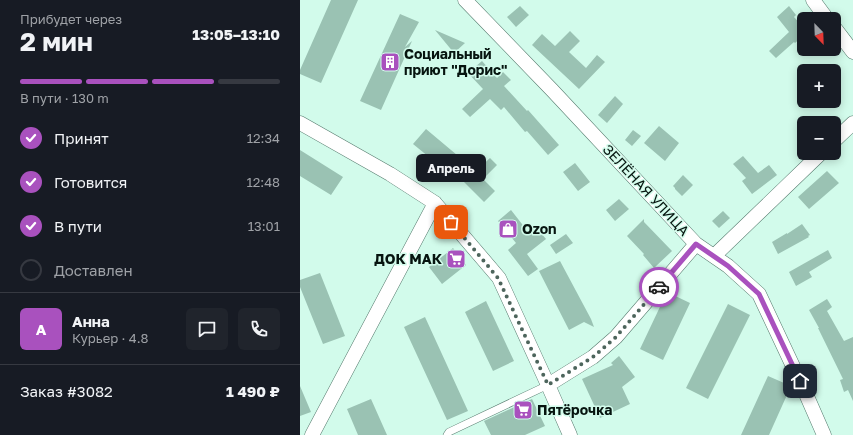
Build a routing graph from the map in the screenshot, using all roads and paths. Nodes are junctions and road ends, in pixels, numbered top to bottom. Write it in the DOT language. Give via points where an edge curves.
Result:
graph roads {
  1 [pos="465,0"];
  2 [pos="813,0"];
  3 [pos="822,12"];
  4 [pos="841,36"];
  5 [pos="853,52"];
  6 [pos="853,122"];
  7 [pos="300,123"];
  8 [pos="841,134"];
  9 [pos="814,160"];
  10 [pos="435,203"];
  11 [pos="696,244"];
  12 [pos="714,256"];
  13 [pos="548,385"];
  14 [pos="312,435"];
  15 [pos="447,435"];
  16 [pos="570,435"];
  17 [pos="824,435"];
  1 -- 11 [label="street, ЗЕЛЁНАЯ УЛИЦА"];
  2 -- 3 [label="street"];
  4 -- 5 [label="street"];
  6 -- 8 [label="street"];
  7 -- 10 [label="street" via="390,174"];
  9 -- 12 [label="street"];
  10 -- 13 [label="street" via="498,278"];
  10 -- 14 [label="street"];
  11 -- 12 [label="street, ЗЕЛЁНАЯ УЛИЦА"];
  11 -- 13 [label="street" via="616,337 593,357"];
  12 -- 17 [label="street, ЗЕЛЁНАЯ УЛИЦА" via="759,294"];
  13 -- 15 [label="lane"];
  13 -- 16 [label="street"];
}
